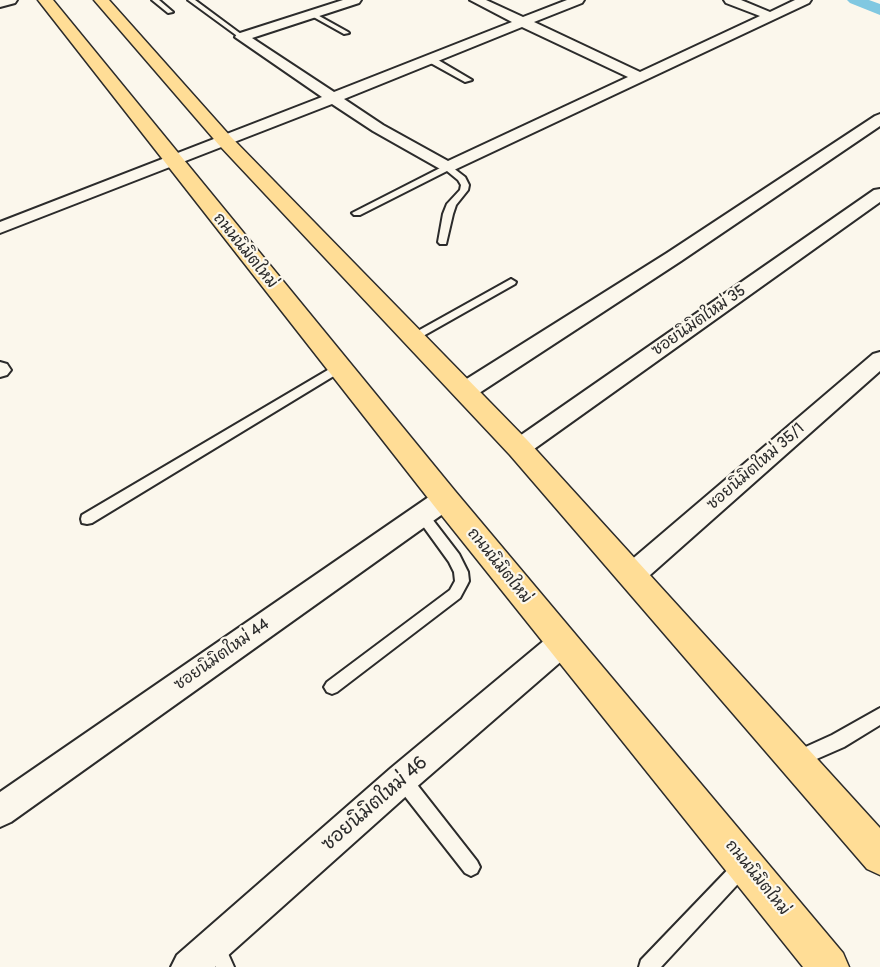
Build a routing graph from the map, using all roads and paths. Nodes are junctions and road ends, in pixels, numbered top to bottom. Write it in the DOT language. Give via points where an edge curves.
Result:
graph roads {
  1 [pos="11,0"];
  2 [pos="44,0"];
  3 [pos="101,0"];
  4 [pos="155,0"];
  5 [pos="191,0"];
  6 [pos="355,0"];
  7 [pos="476,0"];
  8 [pos="578,0"];
  9 [pos="730,0"];
  10 [pos="805,0"];
  11 [pos="0,3"];
  12 [pos="170,12"];
  13 [pos="312,14"];
  14 [pos="770,16"];
  15 [pos="524,22"];
  16 [pos="346,33"];
  17 [pos="242,38"];
  18 [pos="430,59"];
  19 [pos="639,77"];
  20 [pos="468,80"];
  21 [pos="332,98"];
  22 [pos="880,119"];
  23 [pos="225,141"];
  24 [pos="173,161"];
  25 [pos="448,167"];
  26 [pos="880,194"];
  27 [pos="357,213"];
  28 [pos="0,228"];
  29 [pos="444,242"];
  30 [pos="510,282"];
  31 [pos="412,337"];
  32 [pos="880,359"];
  33 [pos="338,368"];
  34 [pos="464,391"];
  35 [pos="519,448"];
  36 [pos="445,499"];
  37 [pos="421,515"];
  38 [pos="87,520"];
  39 [pos="632,575"];
  40 [pos="562,642"];
  41 [pos="332,687"];
  42 [pos="880,716"];
  43 [pos="796,760"];
  44 [pos="402,779"];
  45 [pos="0,811"];
  46 [pos="880,856"];
  47 [pos="745,864"];
  48 [pos="471,867"];
  49 [pos="220,956"];
  50 [pos="189,967"];
  51 [pos="648,967"];
  52 [pos="830,967"];
  1 -- 11 [label="street"];
  2 -- 24 [label="main road, ถนนนิมิตใหม่"];
  3 -- 23 [label="main road"];
  4 -- 12 [label="lane"];
  5 -- 17 [label="lane"];
  6 -- 13 [label="street"];
  7 -- 15 [label="street"];
  8 -- 15 [label="street"];
  9 -- 14 [label="street"];
  10 -- 14 [label="street"];
  13 -- 16 [label="lane"];
  13 -- 17 [label="street"];
  14 -- 19 [label="street"];
  15 -- 18 [label="street"];
  15 -- 19 [label="street"];
  17 -- 21 [label="street"];
  18 -- 20 [label="lane"];
  18 -- 21 [label="street"];
  19 -- 25 [label="street"];
  21 -- 23 [label="street"];
  21 -- 25 [label="street"];
  22 -- 34 [label="street" via="674,258"];
  23 -- 24 [label="street"];
  23 -- 31 [label="main road"];
  24 -- 28 [label="street"];
  24 -- 33 [label="main road, ถนนนิมิตใหม่"];
  25 -- 27 [label="lane"];
  25 -- 29 [label="lane" via="465,185 448,214"];
  26 -- 35 [label="street, ซอยนิมิตใหม่ 35"];
  30 -- 31 [label="lane"];
  31 -- 34 [label="main road"];
  32 -- 39 [label="street, ซอยนิมิตใหม่ 35/1"];
  33 -- 36 [label="main road, ถนนนิมิตใหม่"];
  33 -- 38 [label="lane"];
  34 -- 35 [label="main road"];
  35 -- 39 [label="main road"];
  36 -- 37 [label="street, ซอยนิมิตใหม่ 44"];
  36 -- 40 [label="main road, ถนนนิมิตใหม่"];
  37 -- 41 [label="lane" via="454,558 462,572 462,581 455,594"];
  37 -- 45 [label="street, ซอยนิมิตใหม่ 44"];
  39 -- 43 [label="main road"];
  40 -- 44 [label="street, ซอยนิมิตใหม่ 46"];
  40 -- 47 [label="main road, ถนนนิมิตใหม่"];
  42 -- 43 [label="lane" via="838,741"];
  43 -- 46 [label="main road"];
  44 -- 48 [label="lane"];
  44 -- 49 [label="street, ซอยนิมิตใหม่ 46"];
  47 -- 51 [label="lane"];
  47 -- 52 [label="main road, ถนนนิมิตใหม่"];
  49 -- 50 [label="street, ซอยนิมิตใหม่ 46"];
}
